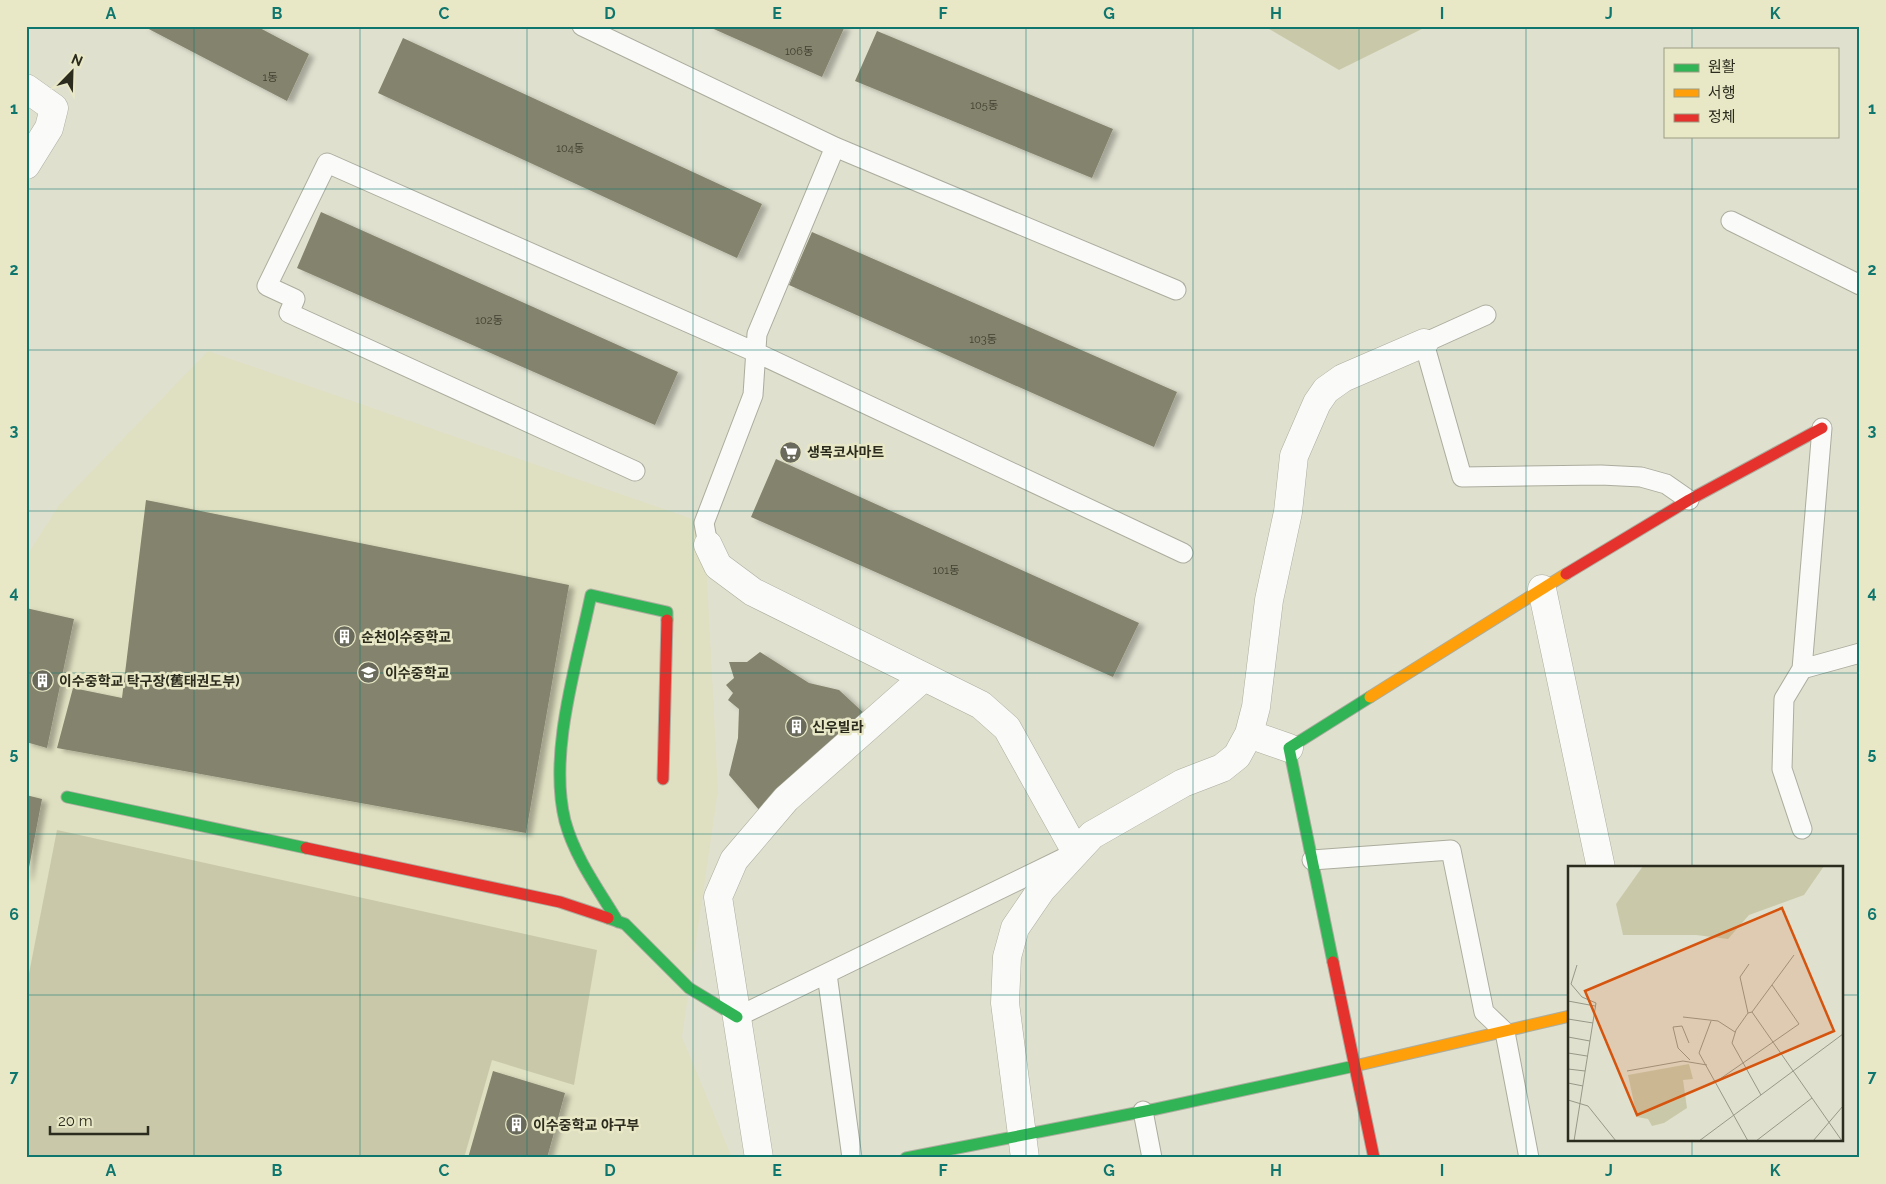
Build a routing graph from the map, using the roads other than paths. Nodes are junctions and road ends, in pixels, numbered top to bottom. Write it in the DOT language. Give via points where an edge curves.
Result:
graph roads {
  1 [pos="582,26"];
  2 [pos="26,88"];
  3 [pos="835,147"];
  4 [pos="29,155"];
  5 [pos="1731,221"];
  6 [pos="1860,285"];
  7 [pos="1176,290"];
  8 [pos="1486,315"];
  9 [pos="1424,343"];
  10 [pos="755,352"];
  11 [pos="1822,428"];
  12 [pos="635,471"];
  13 [pos="1689,500"];
  14 [pos="708,545"];
  15 [pos="1183,553"];
  16 [pos="1542,589"];
  17 [pos="1860,653"];
  18 [pos="1802,669"];
  19 [pos="924,677"];
  20 [pos="1249,734"];
  21 [pos="1290,748"];
  22 [pos="663,780"];
  23 [pos="68,798"];
  24 [pos="1802,829"];
  25 [pos="1076,852"];
  26 [pos="1312,860"];
  27 [pos="1601,866"];
  28 [pos="618,922"];
  29 [pos="827,974"];
  30 [pos="1568,1016"];
  31 [pos="737,1017"];
  32 [pos="1506,1032"];
  33 [pos="1356,1067"];
  34 [pos="1143,1110"];
  35 [pos="1023,1147"];
  36 [pos="759,1158"];
  37 [pos="852,1158"];
  38 [pos="906,1158"];
  39 [pos="1152,1158"];
  40 [pos="1374,1158"];
  41 [pos="1530,1158"];
  1 -- 3 [label="lane"];
  2 -- 4 [label="street" via="54,108 50,128"];
  3 -- 7 [label="lane"];
  3 -- 10 [label="lane" via="757,334"];
  5 -- 6 [label="lane"];
  8 -- 9 [label="lane"];
  9 -- 13 [label="lane" via="1462,477 1601,474 1642,477 1666,484"];
  9 -- 20 [label="street" via="1343,378 1326,390 1313,411 1294,456 1288,512 1269,600 1256,707"];
  10 -- 12 [label="lane" via="327,163 267,286 295,299 289,313"];
  10 -- 14 [label="lane" via="753,395 704,523"];
  10 -- 15 [label="lane"];
  11 -- 13 [label="street"];
  11 -- 18 [label="lane"];
  13 -- 16 [label="street"];
  14 -- 19 [label="street" via="718,566 753,592"];
  16 -- 21 [label="street"];
  16 -- 27 [label="street"];
  17 -- 18 [label="lane"];
  18 -- 24 [label="lane" via="1784,699 1782,769"];
  19 -- 25 [label="street" via="981,706 1007,728"];
  19 -- 31 [label="street" via="786,799 734,860 718,896"];
  20 -- 21 [label="street"];
  20 -- 25 [label="street" via="1237,756 1222,768 1183,782 1119,818 1092,835"];
  21 -- 26 [label="street"];
  22 -- 28 [label="street" via="666,612 591,595 563,729 560,785 566,821 580,858"];
  23 -- 28 [label="street" via="560,902"];
  25 -- 29 [label="lane"];
  25 -- 35 [label="street" via="1030,905 1015,928 1006,957 1005,1003"];
  26 -- 32 [label="lane" via="1451,850 1484,1012"];
  26 -- 33 [label="street"];
  28 -- 31 [label="street" via="625,924 689,988"];
  29 -- 31 [label="lane"];
  29 -- 37 [label="lane"];
  30 -- 32 [label="street"];
  31 -- 36 [label="street"];
  32 -- 33 [label="street"];
  32 -- 41 [label="lane"];
  33 -- 34 [label="street"];
  33 -- 40 [label="street"];
  34 -- 35 [label="street"];
  34 -- 39 [label="lane"];
  35 -- 38 [label="street"];
}
